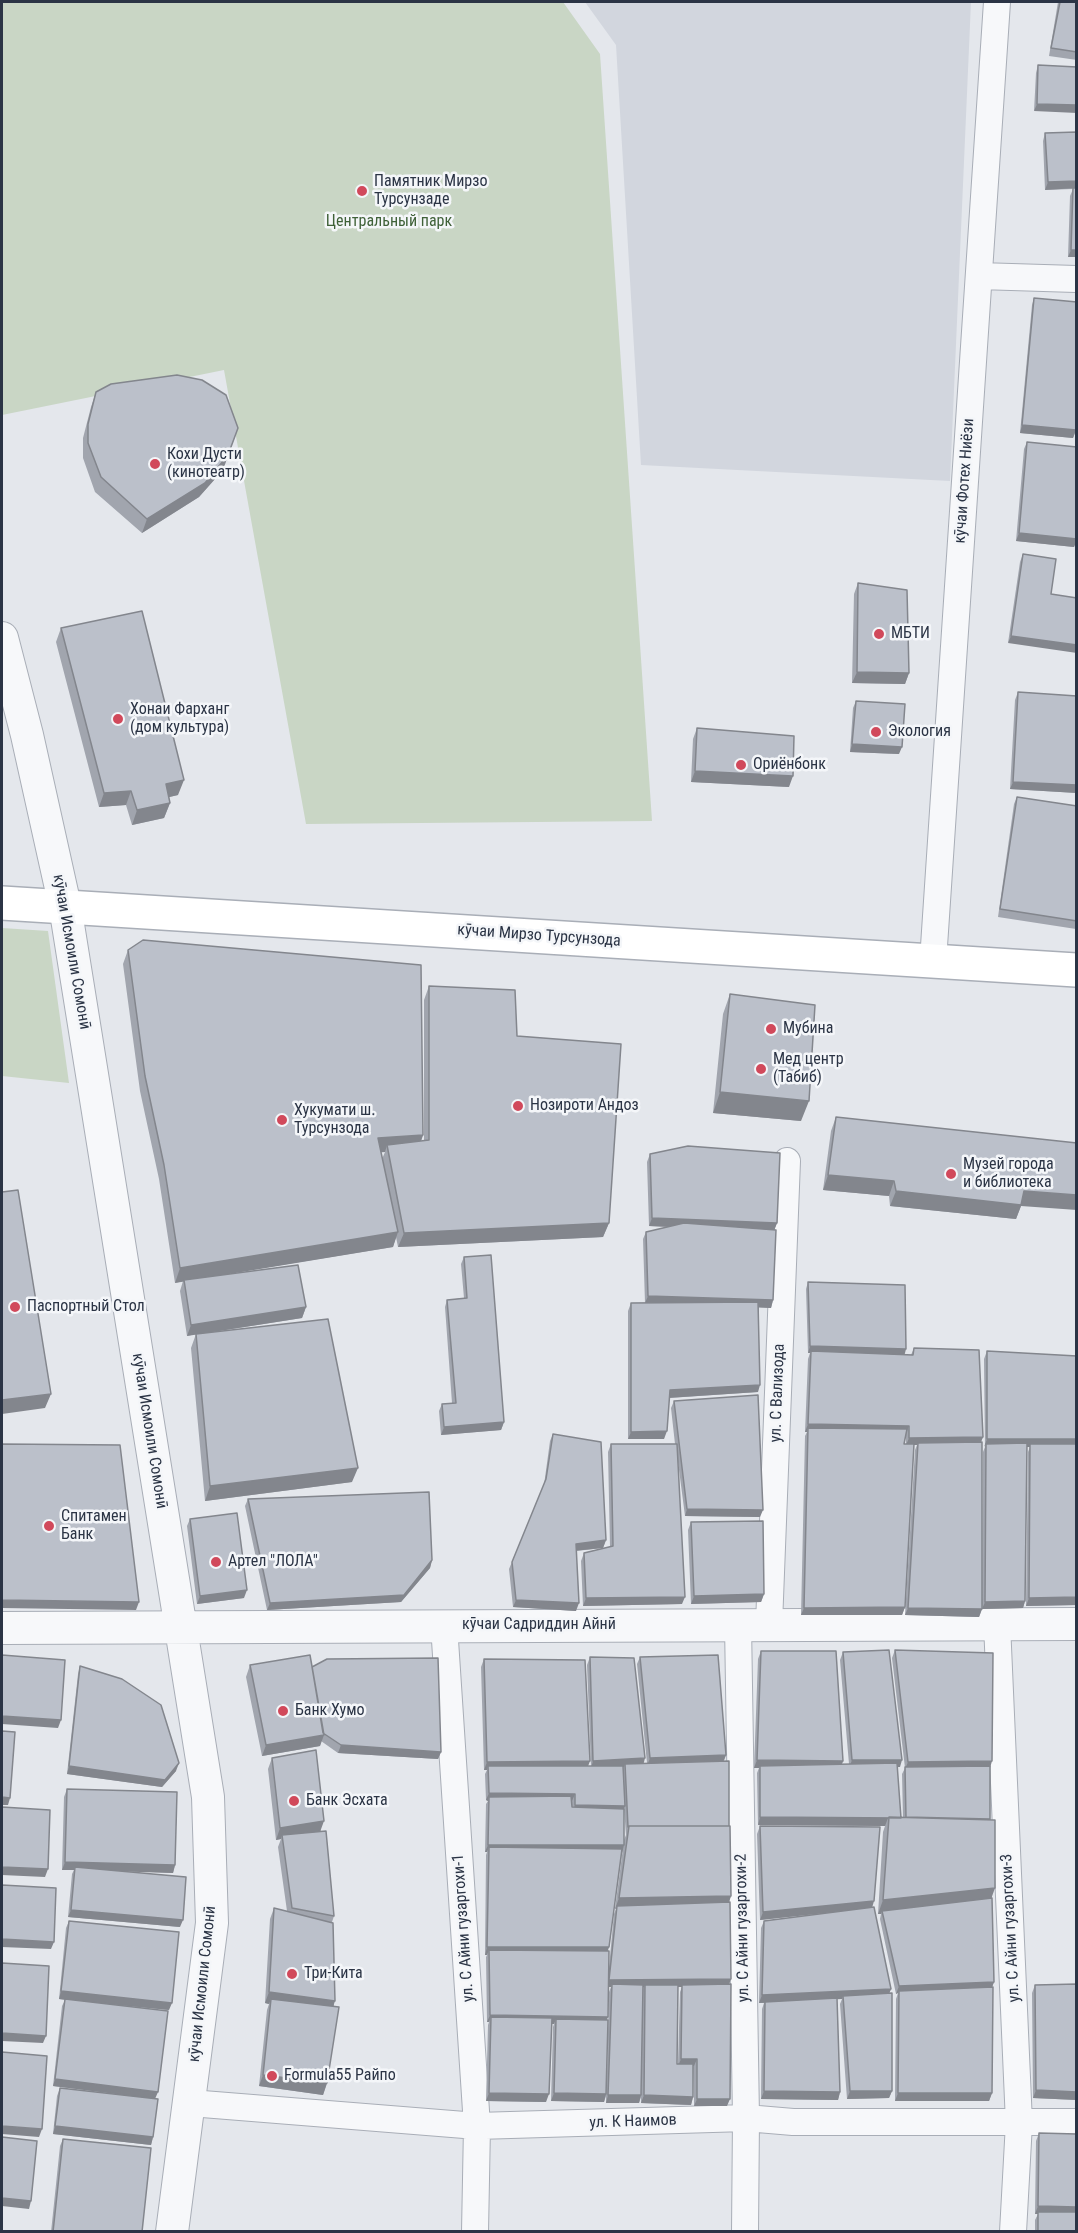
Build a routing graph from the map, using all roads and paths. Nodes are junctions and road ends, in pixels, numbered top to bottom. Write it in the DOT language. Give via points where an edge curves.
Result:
graph roads {
  1 [pos="997,2"];
  2 [pos="979,276"];
  3 [pos="1077,279"];
  4 [pos="2,638"];
  5 [pos="2,903"];
  6 [pos="65,906"];
  7 [pos="933,960"];
  8 [pos="1077,970"];
  9 [pos="787,1161"];
  10 [pos="738,1624"];
  11 [pos="770,1624"];
  12 [pos="997,1624"];
  13 [pos="1077,1624"];
  14 [pos="444,1625"];
  15 [pos="180,1626"];
  16 [pos="2,1628"];
  17 [pos="190,2103"];
  18 [pos="746,2118"];
  19 [pos="1077,2122"];
  20 [pos="1020,2123"];
  21 [pos="477,2126"];
  22 [pos="172,2232"];
  23 [pos="475,2232"];
  24 [pos="745,2232"];
  25 [pos="1013,2232"];
  1 -- 2 [label="street, кӯчаи Фотех Ниёзи"];
  2 -- 3 [label="street"];
  2 -- 7 [label="street, кӯчаи Фотех Ниёзи"];
  4 -- 6 [label="street, кӯчаи Исмоили Сомонӣ"];
  5 -- 6 [label="main road, кӯчаи Мирзо Турсунзода"];
  6 -- 7 [label="main road, кӯчаи Мирзо Турсунзода"];
  6 -- 15 [label="street, кӯчаи Исмоили Сомонӣ"];
  7 -- 8 [label="main road, кӯчаи Мирзо Турсунзода"];
  9 -- 11 [label="street, ул. С Вализода"];
  10 -- 11 [label="street, кӯчаи Садриддин Айнӣ"];
  10 -- 14 [label="street, кӯчаи Садриддин Айнӣ"];
  10 -- 18 [label="street, ул. С Айни гузаргохи-2"];
  11 -- 12 [label="street, кӯчаи Садриддин Айнӣ"];
  12 -- 13 [label="street, кӯчаи Садриддин Айнӣ"];
  12 -- 20 [label="street, ул. С Айни гузаргохи-3"];
  14 -- 15 [label="street, кӯчаи Садриддин Айнӣ"];
  14 -- 21 [label="street, ул. С Айни гузаргохи-1"];
  15 -- 16 [label="street, кӯчаи Садриддин Айнӣ"];
  15 -- 17 [label="street, кӯчаи Исмоили Сомонӣ" via="208,1797 212,1923"];
  17 -- 21 [label="street, ул. К Наимов"];
  17 -- 22 [label="street, кӯчаи Исмоили Сомонӣ"];
  18 -- 20 [label="street, ул. К Наимов" via="794,2122"];
  18 -- 21 [label="street, ул. К Наимов"];
  18 -- 24 [label="street, ул. С Айни гузаргохи-2"];
  19 -- 20 [label="street, ул. К Наимов"];
  20 -- 25 [label="street, ул. С Айни гузаргохи-3"];
  21 -- 23 [label="street, ул. С Айни гузаргохи-1"];
}
